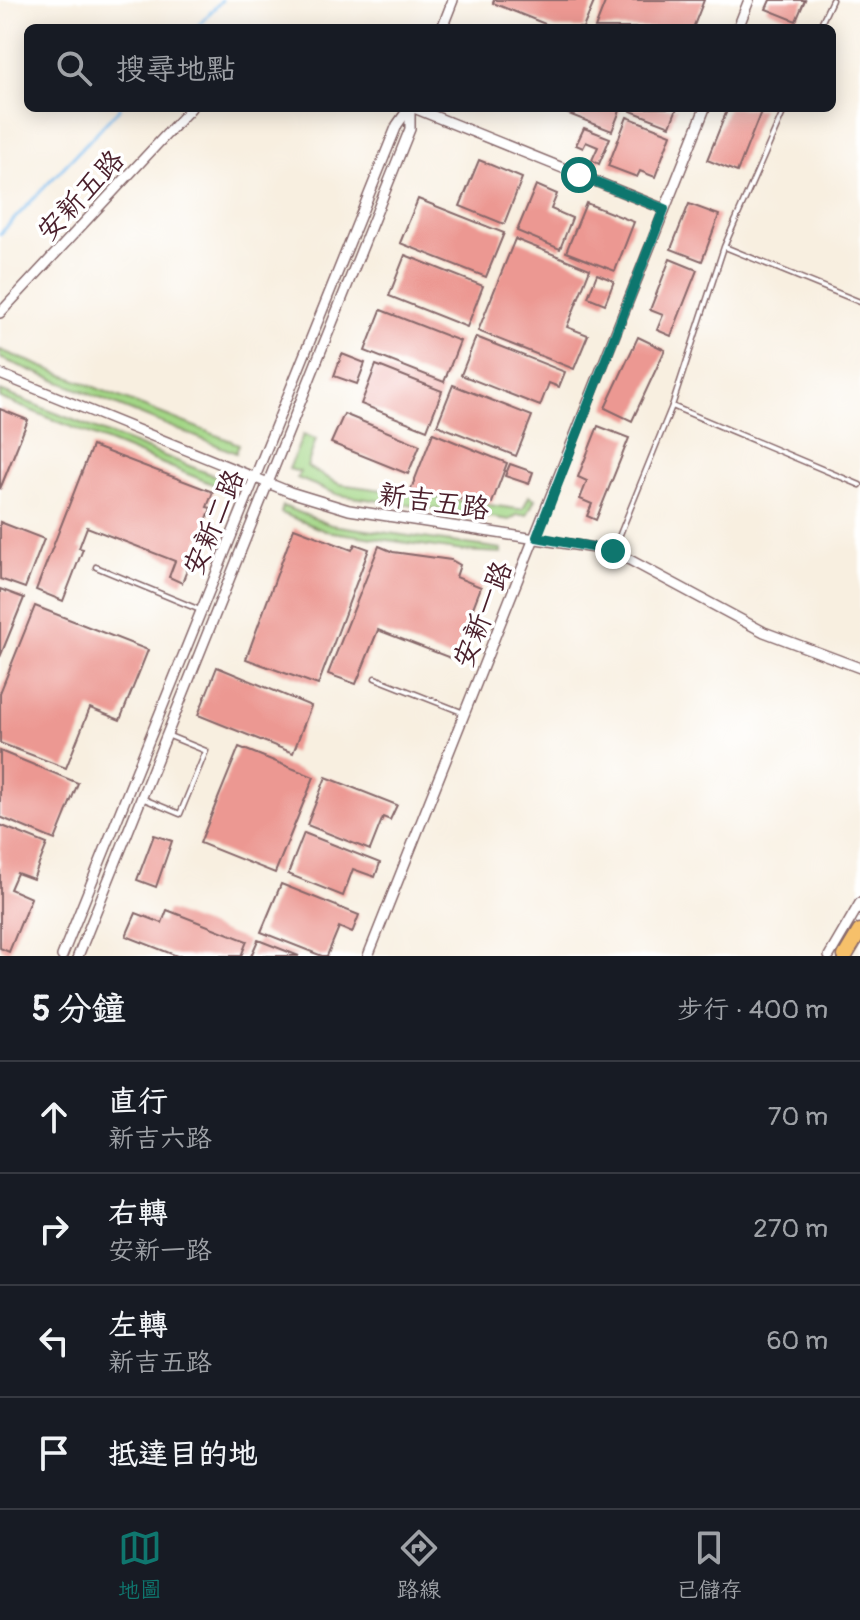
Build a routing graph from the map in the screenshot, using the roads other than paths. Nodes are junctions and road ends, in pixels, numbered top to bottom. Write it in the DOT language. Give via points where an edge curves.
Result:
graph roads {
  1 [pos="453,0"];
  2 [pos="749,0"];
  3 [pos="832,0"];
  4 [pos="444,24"];
  5 [pos="740,24"];
  6 [pos="821,24"];
  7 [pos="187,112"];
  8 [pos="408,112"];
  9 [pos="411,112"];
  10 [pos="421,112"];
  11 [pos="703,112"];
  12 [pos="783,112"];
  13 [pos="664,209"];
  14 [pos="724,247"];
  15 [pos="860,302"];
  16 [pos="0,313"];
  17 [pos="0,374"];
  18 [pos="672,406"];
  19 [pos="255,477"];
  20 [pos="268,483"];
  21 [pos="860,485"];
  22 [pos="537,537"];
  23 [pos="613,551"];
  24 [pos="96,567"];
  25 [pos="200,610"];
  26 [pos="860,668"];
  27 [pos="375,678"];
  28 [pos="466,713"];
  29 [pos="167,735"];
  30 [pos="141,798"];
  31 [pos="860,903"];
  32 [pos="860,931"];
  33 [pos="62,956"];
  34 [pos="78,956"];
  35 [pos="368,956"];
  36 [pos="829,956"];
  37 [pos="845,956"];
  1 -- 4 [label="street"];
  2 -- 5 [label="street"];
  3 -- 6 [label="lane"];
  7 -- 16 [label="street, 安新五路"];
  8 -- 19 [label="street, 安新二路" via="397,125"];
  9 -- 20 [label="street, 安新二路" via="410,129"];
  10 -- 13 [label="street"];
  11 -- 13 [label="street, 安新一路"];
  12 -- 14 [label="lane"];
  13 -- 22 [label="street, 安新一路"];
  14 -- 15 [label="lane"];
  14 -- 18 [label="lane"];
  17 -- 19 [label="street, 新吉五路"];
  18 -- 21 [label="lane"];
  18 -- 23 [label="lane"];
  19 -- 20 [label="street, 新吉五路"];
  19 -- 25 [label="street, 安新二路"];
  20 -- 22 [label="street, 新吉五路" via="349,510"];
  20 -- 29 [label="street, 安新二路"];
  22 -- 23 [label="street, 新吉五路"];
  22 -- 28 [label="street, 安新一路"];
  23 -- 26 [label="street, 新吉五路" via="764,632"];
  24 -- 25 [label="lane"];
  25 -- 33 [label="street, 安新二路"];
  27 -- 28 [label="lane"];
  28 -- 35 [label="street, 安新一路"];
  29 -- 30 [label="street, 安新二路"];
  29 -- 30 [label="lane" via="206,751 180,814"];
  30 -- 34 [label="street, 安新二路"];
  31 -- 36 [label="street"];
  32 -- 37 [label="main road"];
}
